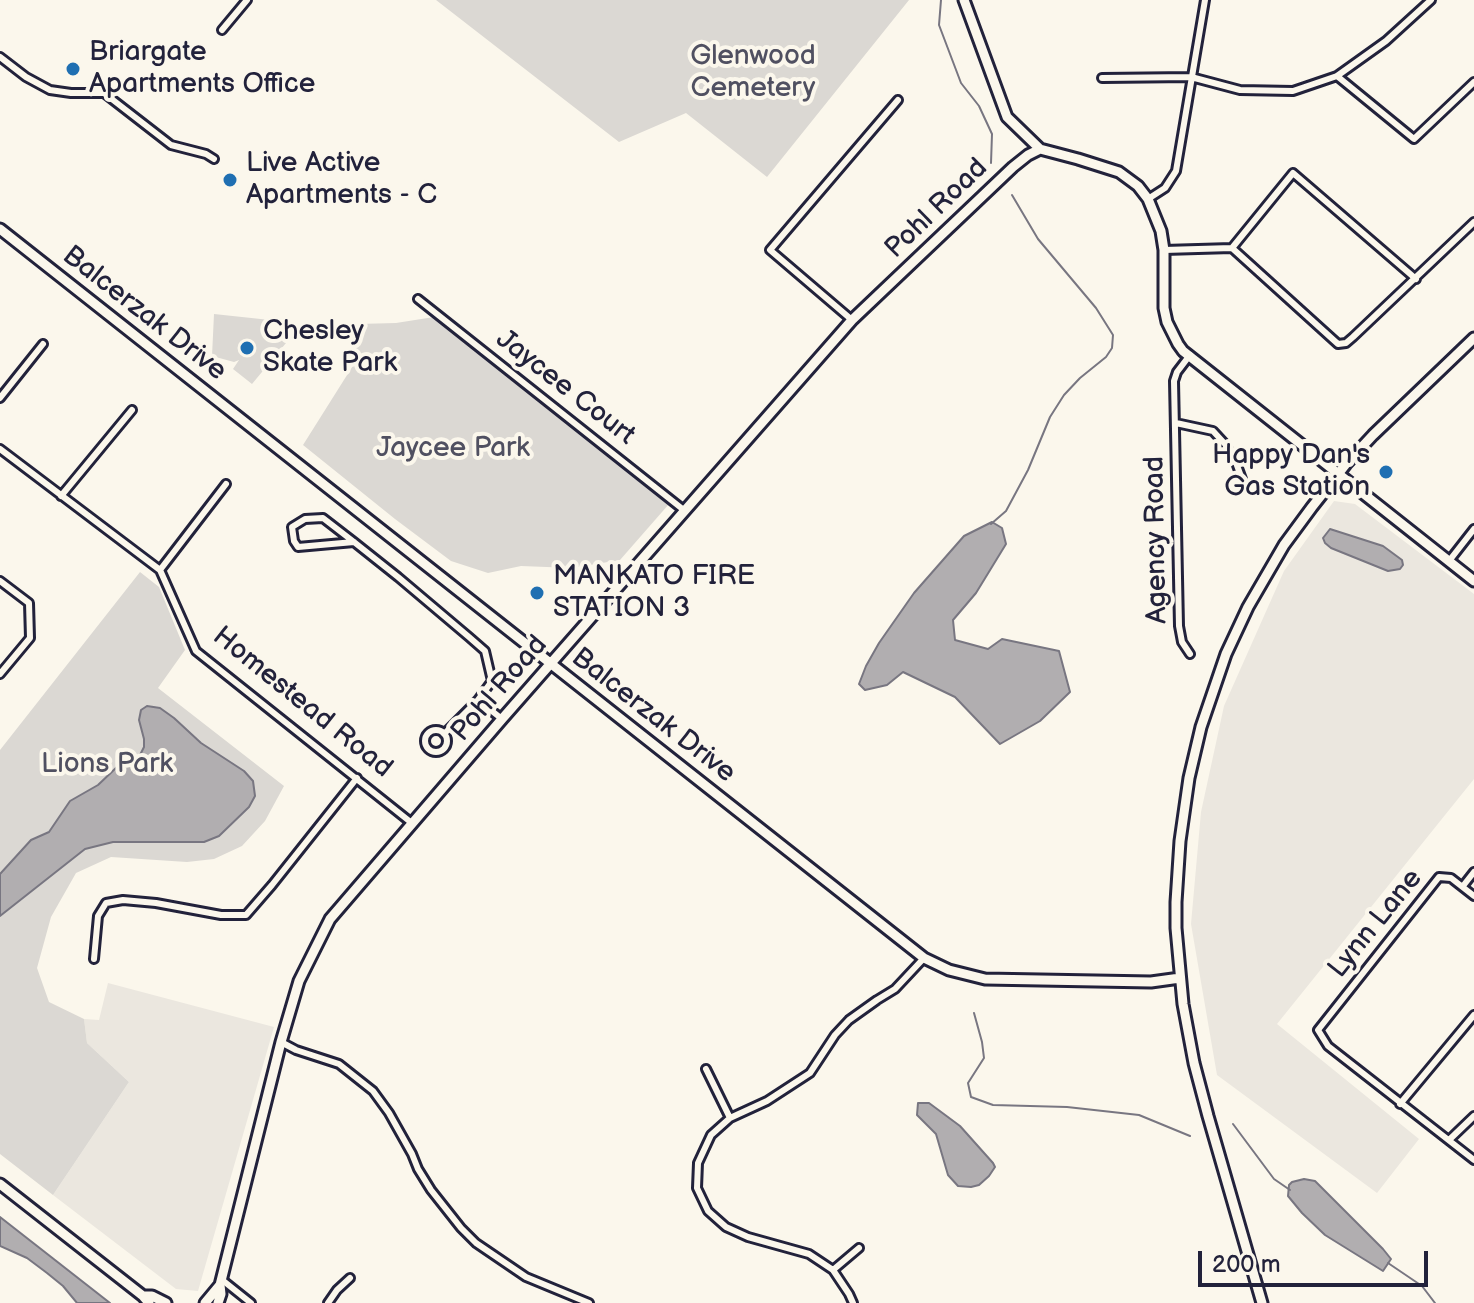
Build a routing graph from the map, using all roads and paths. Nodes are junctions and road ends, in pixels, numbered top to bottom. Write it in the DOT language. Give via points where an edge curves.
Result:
graph roads {
  1 [pos="247,0"];
  2 [pos="964,0"];
  3 [pos="1205,0"];
  4 [pos="1431,0"];
  5 [pos="222,30"];
  6 [pos="0,57"];
  7 [pos="1337,76"];
  8 [pos="1191,77"];
  9 [pos="1102,78"];
  10 [pos="1474,82"];
  11 [pos="898,100"];
  12 [pos="1040,149"];
  13 [pos="214,159"];
  14 [pos="1148,199"];
  15 [pos="1474,222"];
  16 [pos="0,229"];
  17 [pos="1232,248"];
  18 [pos="1164,250"];
  19 [pos="1416,279"];
  20 [pos="418,299"];
  21 [pos="852,320"];
  22 [pos="1474,338"];
  23 [pos="43,344"];
  24 [pos="1190,355"];
  25 [pos="0,398"];
  26 [pos="132,410"];
  27 [pos="1176,423"];
  28 [pos="0,449"];
  29 [pos="1338,473"];
  30 [pos="1242,479"];
  31 [pos="226,484"];
  32 [pos="61,496"];
  33 [pos="685,511"];
  34 [pos="1474,529"];
  35 [pos="354,542"];
  36 [pos="1449,561"];
  37 [pos="160,570"];
  38 [pos="0,581"];
  39 [pos="1474,581"];
  40 [pos="1190,654"];
  41 [pos="551,663"];
  42 [pos="0,674"];
  43 [pos="478,700"];
  44 [pos="502,719"];
  45 [pos="444,734"];
  46 [pos="357,778"];
  47 [pos="413,824"];
  48 [pos="1474,872"];
  49 [pos="1463,886"];
  50 [pos="1474,896"];
  51 [pos="924,958"];
  52 [pos="94,959"];
  53 [pos="1180,978"];
  54 [pos="1474,1015"];
  55 [pos="281,1042"];
  56 [pos="706,1069"];
  57 [pos="1400,1104"];
  58 [pos="1474,1116"];
  59 [pos="730,1118"];
  60 [pos="1449,1140"];
  61 [pos="1474,1160"];
  62 [pos="0,1184"];
  63 [pos="859,1248"];
  64 [pos="833,1270"];
  65 [pos="350,1278"];
  66 [pos="220,1282"];
  67 [pos="146,1300"];
  68 [pos="166,1303"];
  69 [pos="205,1303"];
  70 [pos="218,1303"];
  71 [pos="251,1303"];
  72 [pos="328,1303"];
  73 [pos="589,1303"];
  74 [pos="853,1303"];
  75 [pos="1262,1303"];
  1 -- 5 [label="street"];
  2 -- 12 [label="street" via="1007,117"];
  3 -- 8 [label="street"];
  4 -- 7 [label="street"];
  6 -- 13 [label="street" via="50,90 104,93 171,145"];
  7 -- 8 [label="street" via="1293,91 1240,90"];
  7 -- 10 [label="street" via="1414,139"];
  8 -- 9 [label="street"];
  8 -- 14 [label="street" via="1176,171 1165,188"];
  11 -- 21 [label="street" via="770,250"];
  12 -- 14 [label="street" via="1119,172"];
  12 -- 21 [label="street, Pohl Road" via="1013,167"];
  14 -- 18 [label="street"];
  15 -- 19 [label="street"];
  16 -- 41 [label="street, Balcerzak Drive"];
  17 -- 18 [label="street"];
  17 -- 19 [label="street" via="1338,344 1346,343"];
  17 -- 19 [label="street" via="1293,173"];
  18 -- 24 [label="street" via="1167,322"];
  20 -- 33 [label="street, Jaycee Court"];
  21 -- 33 [label="street, Pohl Road"];
  22 -- 29 [label="street"];
  23 -- 25 [label="street"];
  24 -- 27 [label="street, Agency Road" via="1174,381"];
  24 -- 29 [label="street"];
  26 -- 32 [label="street"];
  27 -- 30 [label="street, Agency Road" via="1213,431"];
  27 -- 40 [label="street, Agency Road" via="1179,626"];
  28 -- 32 [label="street, Homestead Road"];
  29 -- 36 [label="street"];
  29 -- 53 [label="street" via="1260,584 1208,704 1181,830 1176,902"];
  31 -- 37 [label="street"];
  32 -- 37 [label="street, Homestead Road"];
  33 -- 41 [label="street, Pohl Road"];
  34 -- 36 [label="street"];
  35 -- 35 [label="street" via="323,518 305,519 292,527 298,547"];
  35 -- 43 [label="street" via="485,651 492,681"];
  36 -- 39 [label="street"];
  37 -- 46 [label="street, Homestead Road" via="196,651"];
  38 -- 42 [label="street" via="29,603 30,638"];
  41 -- 44 [label="street, Pohl Road"];
  41 -- 51 [label="street, Balcerzak Drive"];
  43 -- 44 [label="street"];
  43 -- 45 [label="street"];
  44 -- 47 [label="street, Pohl Road"];
  46 -- 47 [label="street, Homestead Road"];
  46 -- 52 [label="street" via="246,915 123,900 106,903 98,916"];
  47 -- 55 [label="street, Pohl Road" via="330,919 299,981"];
  48 -- 49 [label="street, Lynn Lane"];
  49 -- 50 [label="street"];
  49 -- 57 [label="street, Lynn Lane" via="1439,877 1318,1030 1328,1046"];
  51 -- 53 [label="street, Balcerzak Drive" via="985,979"];
  51 -- 59 [label="street" via="895,989 849,1020 810,1073"];
  53 -- 75 [label="street" via="1198,1081"];
  54 -- 57 [label="street"];
  55 -- 66 [label="street, Pohl Road"];
  55 -- 73 [label="street" via="339,1064 373,1091 431,1190 476,1243 526,1277"];
  56 -- 59 [label="street"];
  57 -- 60 [label="street"];
  58 -- 60 [label="street"];
  59 -- 64 [label="street" via="711,1135 698,1163 697,1188 708,1211 726,1227 809,1254"];
  60 -- 61 [label="street"];
  62 -- 67 [label="street"];
  63 -- 64 [label="street"];
  64 -- 74 [label="street"];
  65 -- 72 [label="street"];
  66 -- 69 [label="street, Pohl Road"];
  66 -- 70 [label="street, Pohl Road"];
  66 -- 71 [label="street"];
  67 -- 68 [label="street" via="152,1296"];
}
